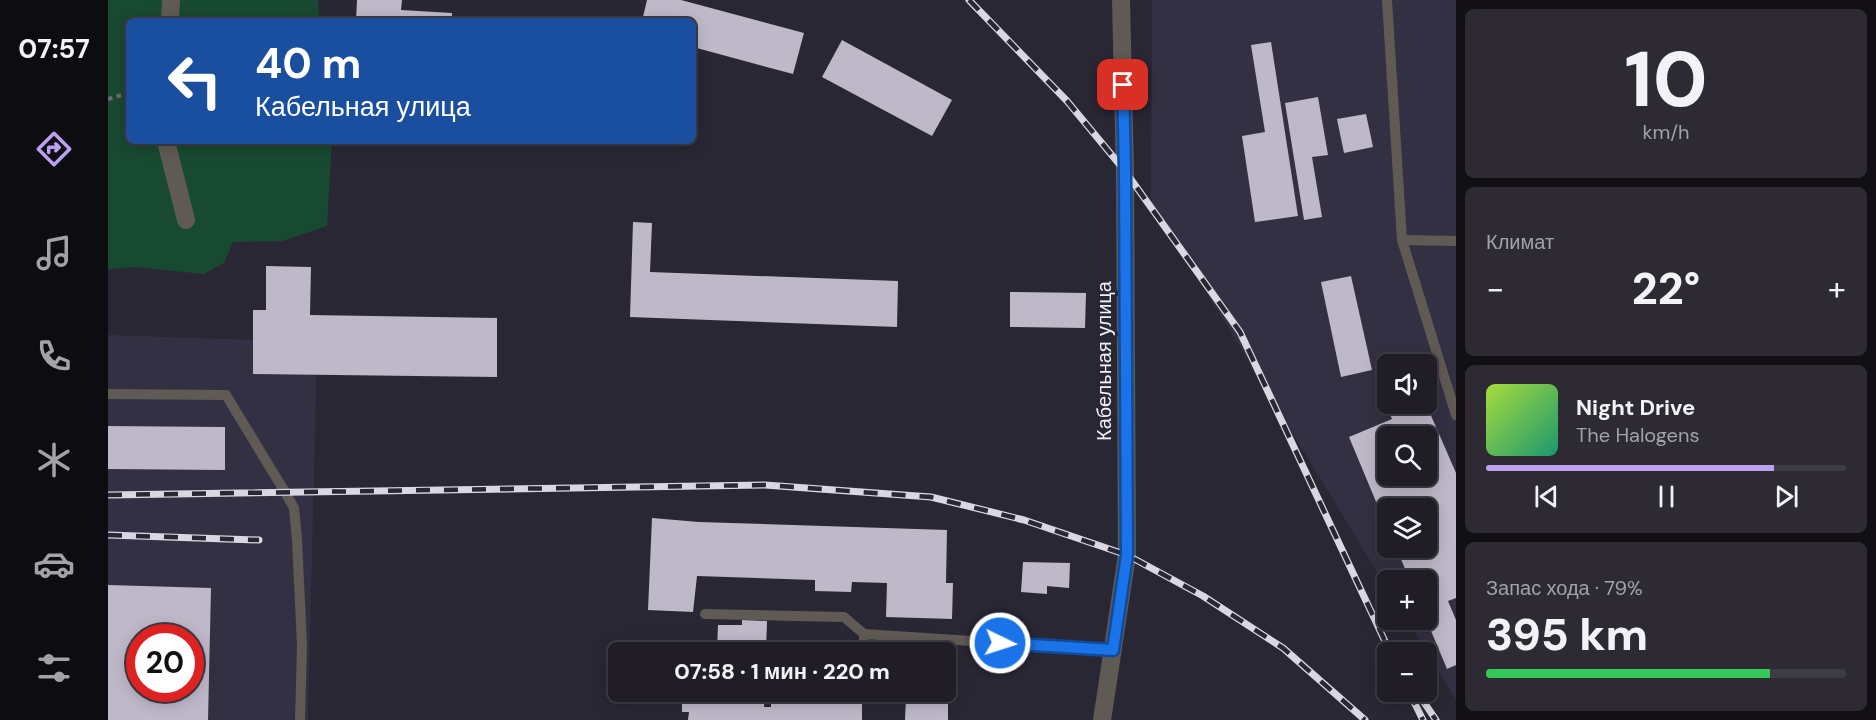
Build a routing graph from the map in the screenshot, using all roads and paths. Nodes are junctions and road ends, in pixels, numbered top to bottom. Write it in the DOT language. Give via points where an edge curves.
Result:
graph roads {
  1 [pos="171,0"];
  2 [pos="1121,0"];
  3 [pos="1387,0"];
  4 [pos="170,18"];
  5 [pos="126,94"];
  6 [pos="108,99"];
  7 [pos="167,144"];
  8 [pos="186,220"];
  9 [pos="1402,240"];
  10 [pos="1456,241"];
  11 [pos="108,393"];
  12 [pos="1456,416"];
  13 [pos="705,614"];
  14 [pos="864,634"];
  15 [pos="864,642"];
  16 [pos="1113,650"];
  17 [pos="300,720"];
  18 [pos="1102,720"];
  1 -- 4 [label="street"];
  2 -- 16 [label="street, Кабельная улица" via="1127,555"];
  3 -- 9 [label="lane"];
  5 -- 6 [label="path"];
  7 -- 8 [label="street"];
  9 -- 10 [label="lane"];
  9 -- 12 [label="lane"];
  11 -- 17 [label="lane" via="226,395 294,508 302,645"];
  13 -- 14 [label="lane" via="844,617"];
  14 -- 15 [label="lane"];
  14 -- 16 [label="lane"];
  16 -- 18 [label="street, Кабельная улица"];
}
